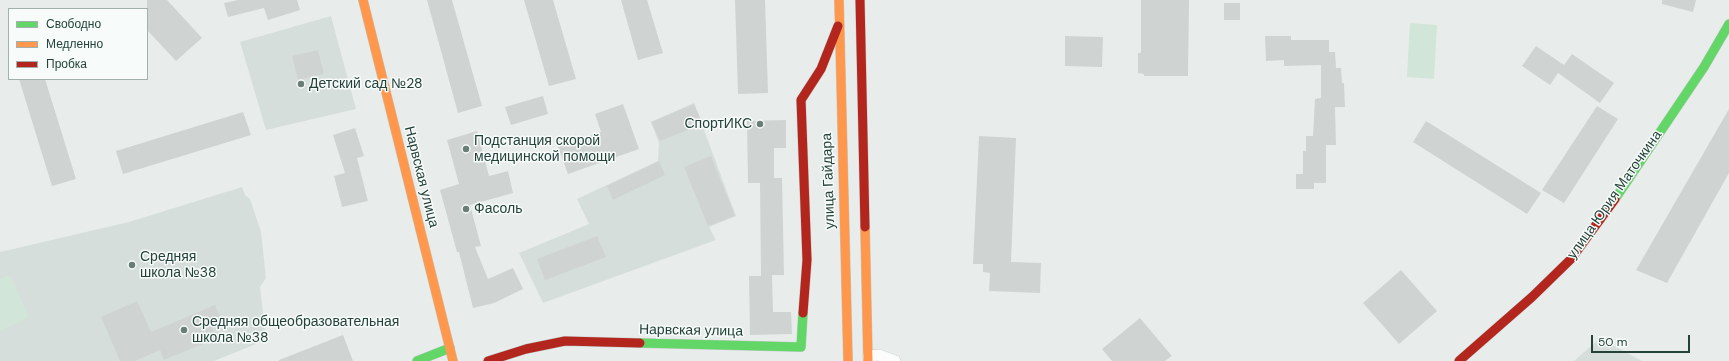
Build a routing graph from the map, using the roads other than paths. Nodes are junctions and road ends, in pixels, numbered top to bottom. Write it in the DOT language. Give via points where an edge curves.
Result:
graph roads {
  1 [pos="362,0"];
  2 [pos="839,0"];
  3 [pos="860,0"];
  4 [pos="840,23"];
  5 [pos="1729,24"];
  6 [pos="450,348"];
  7 [pos="868,358"];
  8 [pos="417,361"];
  9 [pos="453,361"];
  10 [pos="488,361"];
  11 [pos="848,361"];
  12 [pos="895,361"];
  13 [pos="1459,361"];
  1 -- 6 [label="street, Нарвская улица"];
  2 -- 4 [label="street, улица Гайдара"];
  3 -- 7 [label="street"];
  4 -- 10 [label="street, Нарвская улица" via="824,64 801,100 807,260 801,347 565,342 526,349"];
  4 -- 11 [label="street, улица Гайдара"];
  5 -- 13 [label="street, улица Юрия Маточкина" via="1704,67 1571,259"];
  6 -- 8 [label="street"];
  6 -- 9 [label="street, Нарвская улица"];
  7 -- 12 [label="street" via="880,355"];
}
